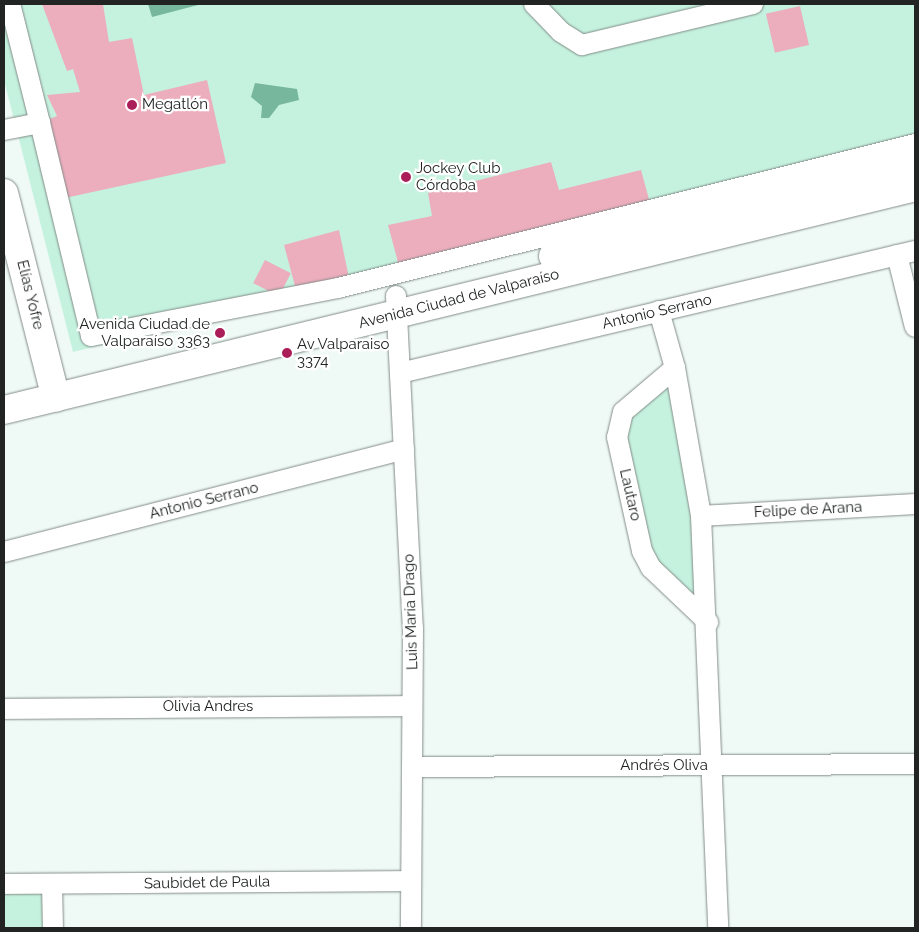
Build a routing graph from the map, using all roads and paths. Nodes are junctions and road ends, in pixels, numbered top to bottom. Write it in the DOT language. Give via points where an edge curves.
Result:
graph roads {
  1 [pos="10,4"];
  2 [pos="534,4"];
  3 [pos="753,4"];
  4 [pos="40,123"];
  5 [pos="4,130"];
  6 [pos="915,144"];
  7 [pos="915,165"];
  8 [pos="915,187"];
  9 [pos="4,193"];
  10 [pos="906,253"];
  11 [pos="396,305"];
  12 [pos="659,311"];
  13 [pos="915,328"];
  14 [pos="675,368"];
  15 [pos="400,373"];
  16 [pos="53,389"];
  17 [pos="4,410"];
  18 [pos="404,449"];
  19 [pos="915,504"];
  20 [pos="701,516"];
  21 [pos="4,552"];
  22 [pos="708,622"];
  23 [pos="412,706"];
  24 [pos="4,709"];
  25 [pos="915,764"];
  26 [pos="713,766"];
  27 [pos="412,767"];
  28 [pos="411,881"];
  29 [pos="4,884"];
  30 [pos="52,885"];
  31 [pos="53,928"];
  32 [pos="411,928"];
  33 [pos="718,928"];
  1 -- 4 [label="street"];
  2 -- 3 [label="street" via="560,32 582,45"];
  4 -- 5 [label="street"];
  4 -- 6 [label="street" via="91,336 338,288"];
  7 -- 11 [label="main road, Avenida Ciudad de Valparaíso"];
  8 -- 11 [label="main road, Avenida Ciudad de Valparaíso"];
  9 -- 16 [label="main road, Elías Yofre"];
  10 -- 12 [label="street, Antonio Serrano"];
  10 -- 13 [label="street"];
  11 -- 15 [label="street, Luis María Drago"];
  11 -- 16 [label="main road, Avenida Ciudad de Valparaíso"];
  12 -- 14 [label="street"];
  12 -- 15 [label="street, Antonio Serrano"];
  14 -- 20 [label="street"];
  14 -- 22 [label="street, Lautaro" via="622,412 617,437 642,551 651,568"];
  15 -- 18 [label="street, Luis María Drago"];
  16 -- 17 [label="main road, Avenida Ciudad de Valparaíso"];
  18 -- 21 [label="street, Antonio Serrano"];
  18 -- 23 [label="street, Luis María Drago"];
  19 -- 20 [label="street, Felipe de Arana"];
  20 -- 22 [label="street"];
  22 -- 26 [label="street"];
  23 -- 24 [label="street, Olivia Andres"];
  23 -- 27 [label="street, Luis María Drago"];
  25 -- 26 [label="street, Andrés Oliva"];
  26 -- 27 [label="street, Andrés Oliva"];
  26 -- 33 [label="street"];
  27 -- 28 [label="street, Luis María Drago"];
  28 -- 30 [label="street, Saubidet de Paula"];
  28 -- 32 [label="street, Luis María Drago"];
  29 -- 30 [label="street, Saubidet de Paula"];
  30 -- 31 [label="street"];
}
